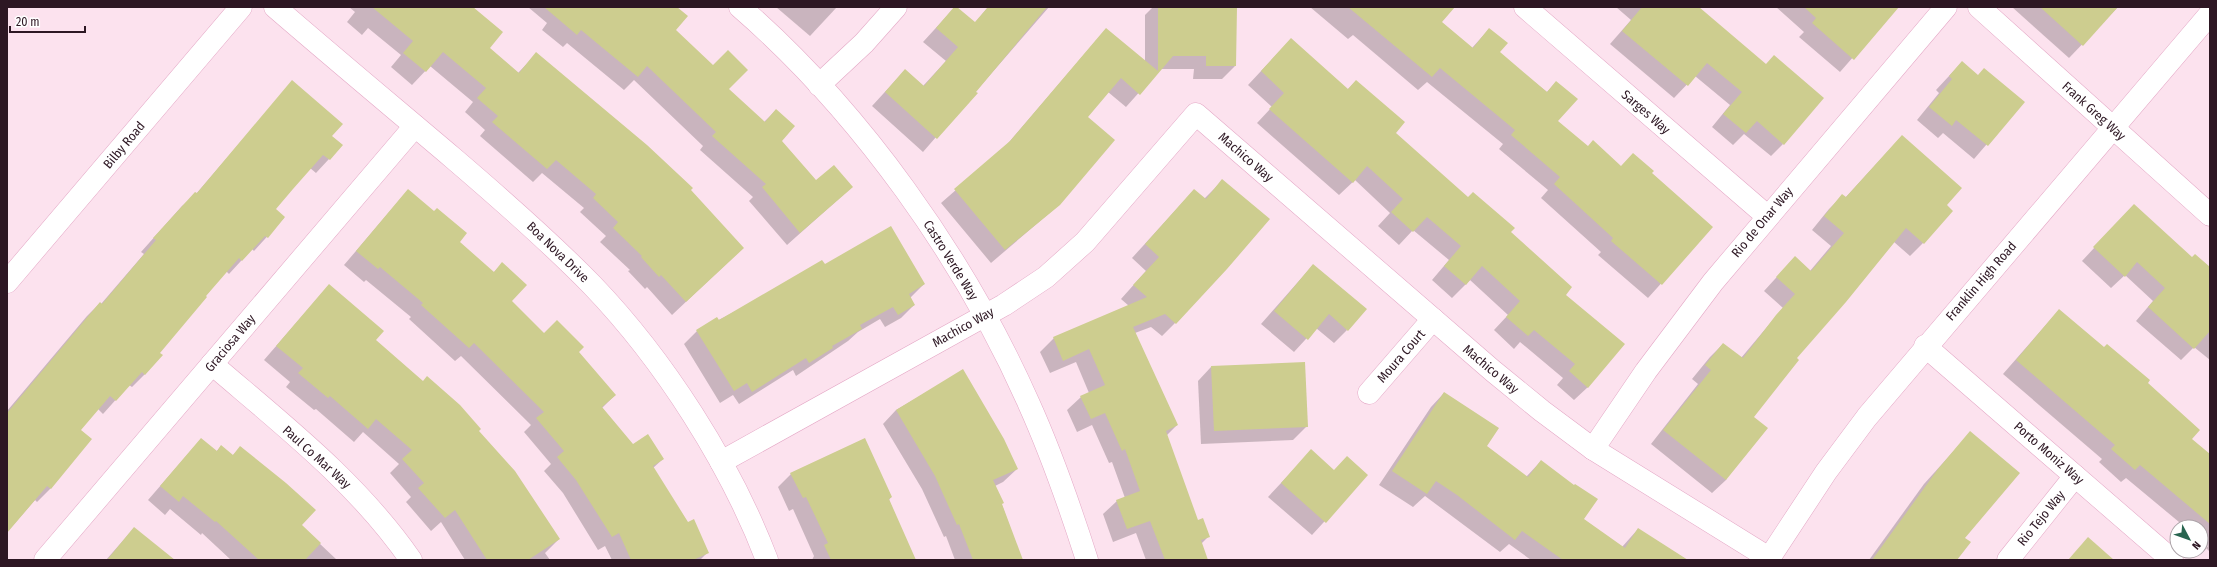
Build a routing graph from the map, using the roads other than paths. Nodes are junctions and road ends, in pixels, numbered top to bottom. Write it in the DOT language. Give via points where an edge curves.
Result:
graph roads {
  1 [pos="241,7"];
  2 [pos="275,7"];
  3 [pos="740,7"];
  4 [pos="896,7"];
  5 [pos="1525,7"];
  6 [pos="1946,7"];
  7 [pos="1979,7"];
  8 [pos="2210,14"];
  9 [pos="819,85"];
  10 [pos="415,126"];
  11 [pos="2112,128"];
  12 [pos="2210,215"];
  13 [pos="1767,216"];
  14 [pos="7,282"];
  15 [pos="985,315"];
  16 [pos="1433,319"];
  17 [pos="1925,346"];
  18 [pos="212,364"];
  19 [pos="1369,393"];
  20 [pos="1593,449"];
  21 [pos="721,462"];
  22 [pos="2075,476"];
  23 [pos="1769,559"];
  24 [pos="45,560"];
  25 [pos="411,560"];
  26 [pos="767,560"];
  27 [pos="1087,560"];
  28 [pos="2008,560"];
  29 [pos="2172,560"];
  1 -- 14 [label="street, Bilby Road"];
  2 -- 10 [label="street, Boa Nova Drive"];
  3 -- 9 [label="street, Castro Verde Way"];
  4 -- 9 [label="street" via="864,43"];
  5 -- 13 [label="street, Sarges Way"];
  6 -- 13 [label="street, Rio de Onar Way"];
  7 -- 11 [label="street, Frank Greg Way"];
  8 -- 11 [label="street, Franklin High Road"];
  9 -- 15 [label="street, Castro Verde Way" via="918,208"];
  10 -- 18 [label="street, Graciosa Way"];
  10 -- 21 [label="street, Boa Nova Drive" via="535,228 593,286 629,327 678,393"];
  11 -- 12 [label="street, Frank Greg Way"];
  11 -- 17 [label="street, Franklin High Road"];
  13 -- 20 [label="street, Rio de Onar Way" via="1708,288 1646,371"];
  15 -- 16 [label="street, Machico Way" via="1046,277 1085,242 1196,114"];
  15 -- 21 [label="street, Machico Way"];
  15 -- 27 [label="street, Castro Verde Way" via="1029,404 1066,495"];
  16 -- 19 [label="street, Moura Court"];
  16 -- 20 [label="street, Machico Way" via="1536,406"];
  17 -- 22 [label="street, Porto Moniz Way"];
  17 -- 23 [label="street, Franklin High Road" via="1826,472"];
  18 -- 24 [label="street, Graciosa Way"];
  18 -- 25 [label="street, Paul Co Mar Way" via="329,464 362,497"];
  20 -- 23 [label="street, Machico Way"];
  21 -- 26 [label="street, Boa Nova Drive"];
  22 -- 28 [label="street, Rio Tejo Way"];
  22 -- 29 [label="street, Porto Moniz Way"];
}
